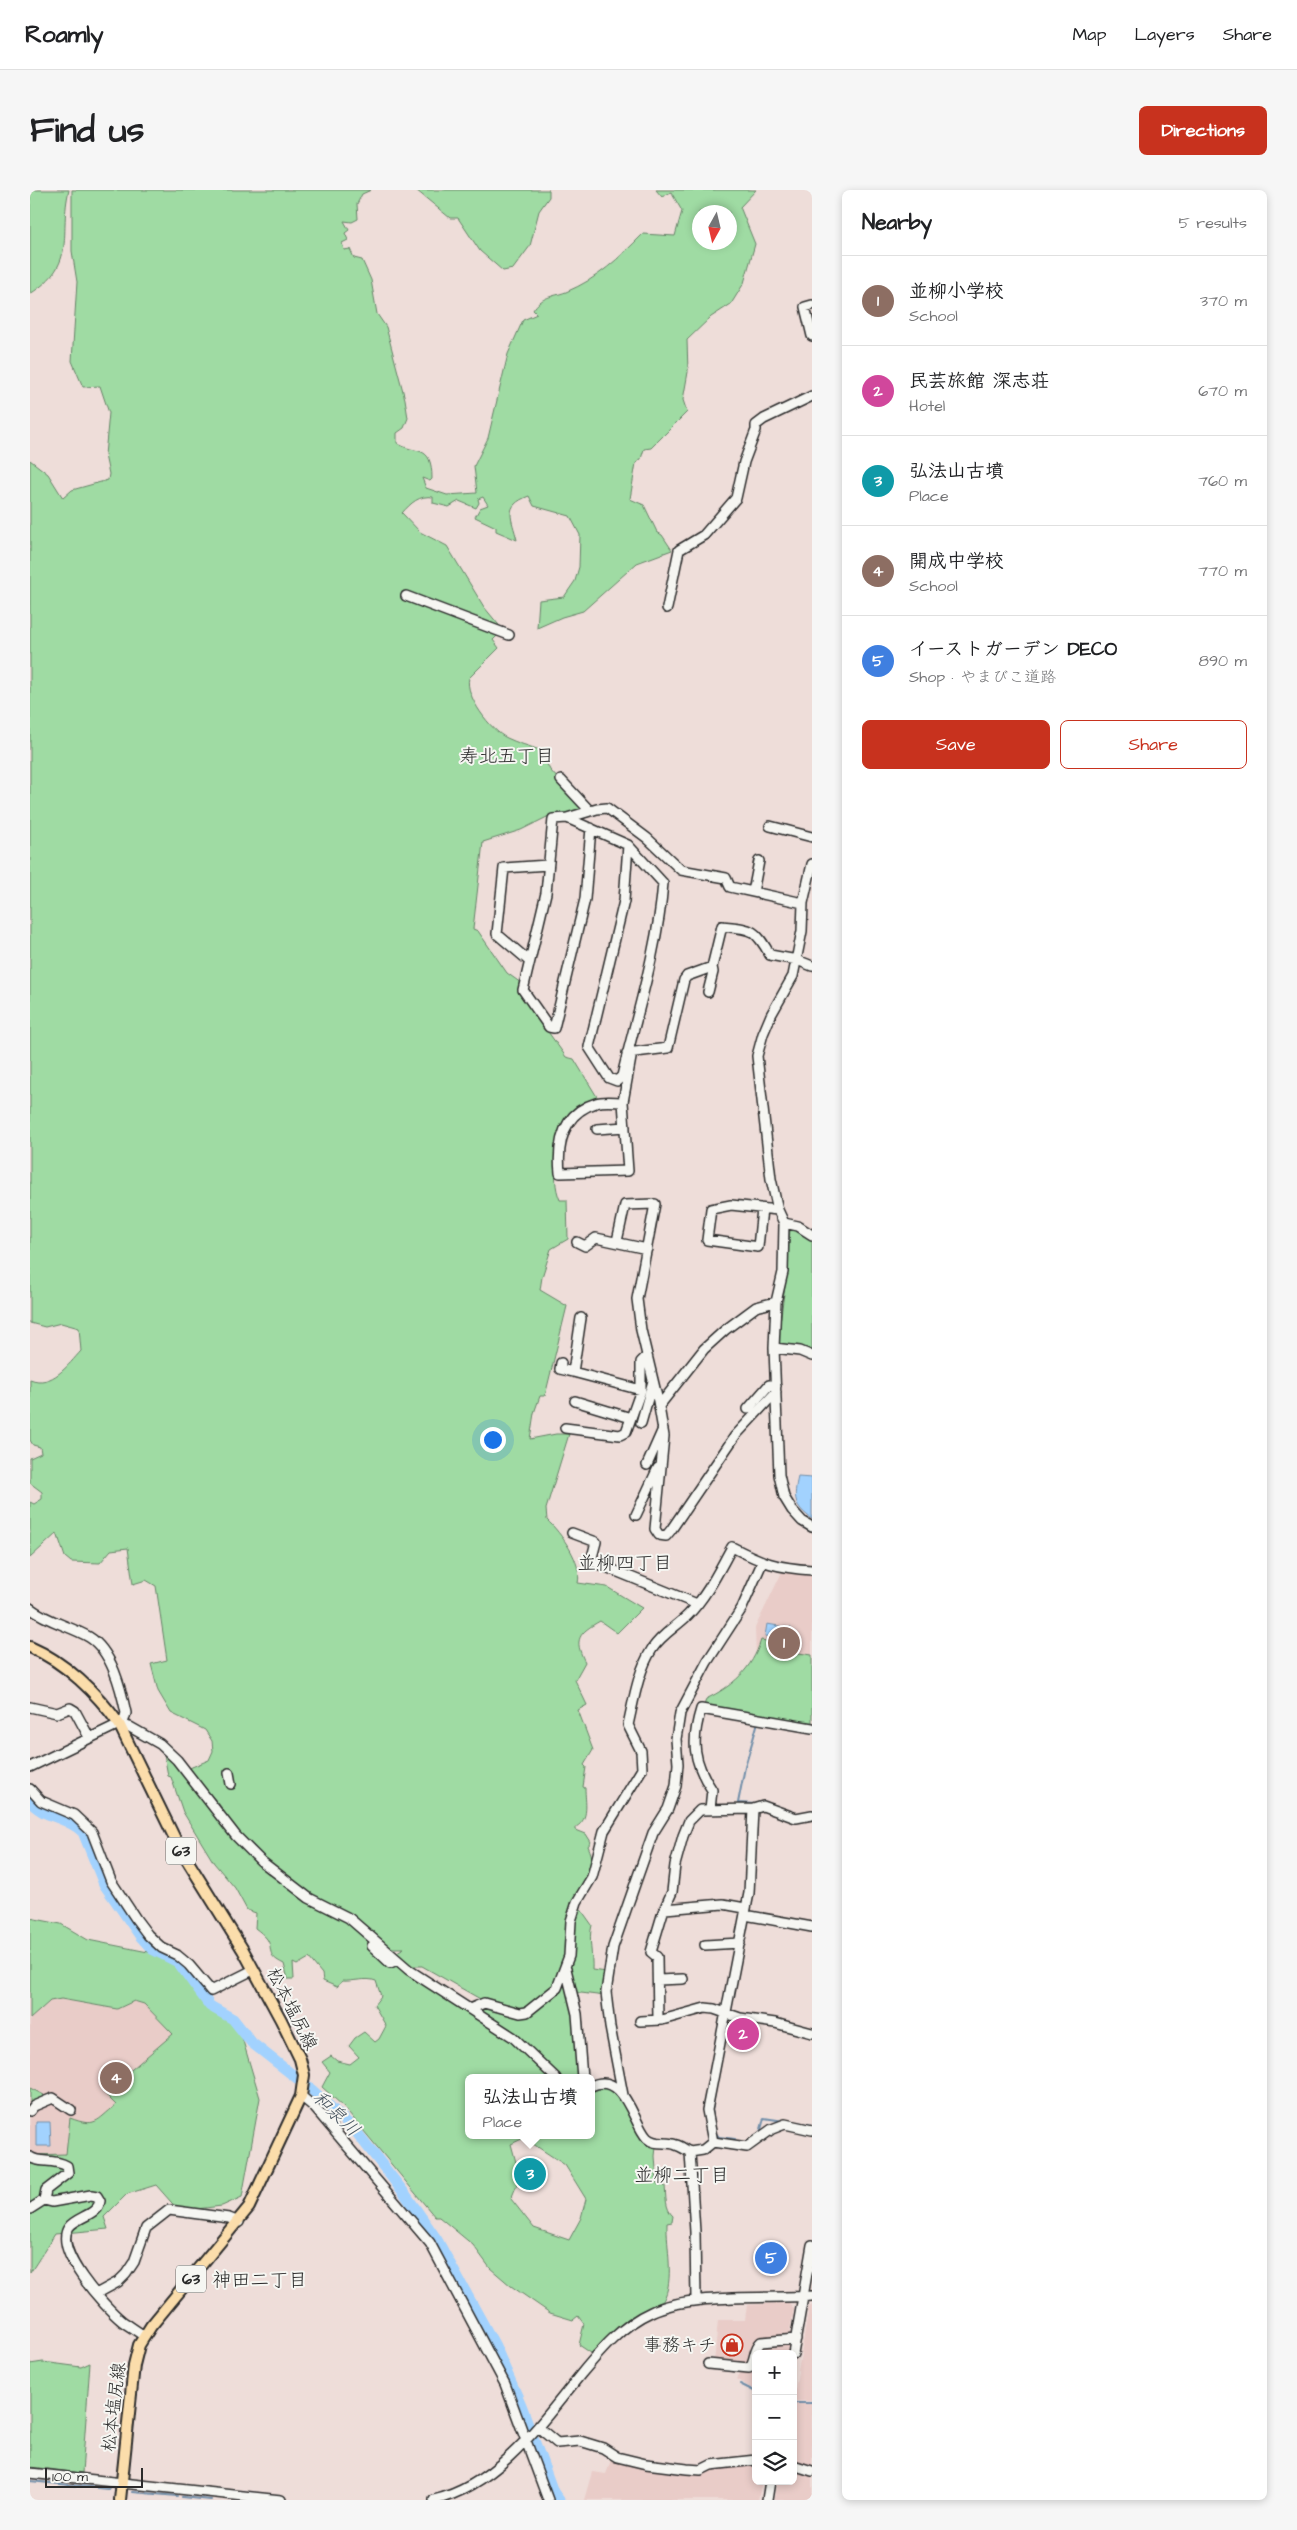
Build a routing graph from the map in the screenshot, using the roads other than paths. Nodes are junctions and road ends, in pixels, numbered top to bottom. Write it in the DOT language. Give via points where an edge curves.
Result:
graph roads {
  1 [pos="812,305"];
  2 [pos="812,336"];
  3 [pos="812,396"];
  4 [pos="406,596"];
  5 [pos="667,608"];
  6 [pos="509,634"];
  7 [pos="561,780"];
  8 [pos="590,811"];
  9 [pos="567,818"];
  10 [pos="770,826"];
  11 [pos="591,828"];
  12 [pos="812,837"];
  13 [pos="628,845"];
  14 [pos="759,861"];
  15 [pos="812,864"];
  16 [pos="548,865"];
  17 [pos="753,892"];
  18 [pos="803,903"];
  19 [pos="797,960"];
  20 [pos="529,961"];
  21 [pos="812,966"];
  22 [pos="712,967"];
  23 [pos="708,992"];
  24 [pos="629,1053"];
  25 [pos="623,1102"];
  26 [pos="625,1127"];
  27 [pos="596,1129"];
  28 [pos="762,1209"];
  29 [pos="778,1210"];
  30 [pos="784,1223"];
  31 [pos="812,1235"];
  32 [pos="617,1241"];
  33 [pos="577,1242"];
  34 [pos="647,1249"];
  35 [pos="776,1302"];
  36 [pos="581,1318"];
  37 [pos="774,1348"];
  38 [pos="647,1356"];
  39 [pos="812,1356"];
  40 [pos="561,1363"];
  41 [pos="573,1372"];
  42 [pos="653,1381"];
  43 [pos="776,1389"];
  44 [pos="642,1390"];
  45 [pos="575,1400"];
  46 [pos="659,1406"];
  47 [pos="748,1409"];
  48 [pos="631,1418"];
  49 [pos="641,1423"];
  50 [pos="565,1428"];
  51 [pos="663,1428"];
  52 [pos="662,1462"];
  53 [pos="647,1465"];
  54 [pos="636,1515"];
  55 [pos="812,1527"];
  56 [pos="572,1533"];
  57 [pos="762,1563"];
  58 [pos="812,1570"];
  59 [pos="697,1604"];
  60 [pos="30,1608"];
  61 [pos="30,1647"];
  62 [pos="30,1707"];
  63 [pos="119,1724"];
  64 [pos="812,1728"];
  65 [pos="89,1737"];
  66 [pos="30,1767"];
  67 [pos="228,1773"];
  68 [pos="231,1784"];
  69 [pos="30,1789"];
  70 [pos="710,1809"];
  71 [pos="753,1809"];
  72 [pos="812,1815"];
  73 [pos="665,1909"];
  74 [pos="745,1912"];
  75 [pos="812,1927"];
  76 [pos="740,1943"];
  77 [pos="705,1945"];
  78 [pos="566,1969"];
  79 [pos="249,1972"];
  80 [pos="658,1980"];
  81 [pos="678,1981"];
  82 [pos="470,2009"];
  83 [pos="726,2012"];
  84 [pos="658,2020"];
  85 [pos="640,2021"];
  86 [pos="812,2033"];
  87 [pos="552,2074"];
  88 [pos="582,2074"];
  89 [pos="595,2085"];
  90 [pos="303,2088"];
  91 [pos="623,2095"];
  92 [pos="71,2110"];
  93 [pos="30,2111"];
  94 [pos="812,2130"];
  95 [pos="713,2142"];
  96 [pos="690,2152"];
  97 [pos="30,2158"];
  98 [pos="44,2200"];
  99 [pos="30,2209"];
  100 [pos="239,2222"];
  101 [pos="812,2245"];
  102 [pos="96,2294"];
  103 [pos="807,2296"];
  104 [pos="696,2300"];
  105 [pos="144,2336"];
  106 [pos="796,2339"];
  107 [pos="794,2350"];
  108 [pos="708,2364"];
  109 [pos="537,2428"];
  110 [pos="527,2439"];
  111 [pos="752,2460"];
  112 [pos="797,2466"];
  113 [pos="812,2471"];
  114 [pos="30,2473"];
  115 [pos="122,2483"];
  116 [pos="769,2485"];
  117 [pos="120,2500"];
  118 [pos="281,2500"];
  119 [pos="434,2500"];
  120 [pos="548,2500"];
  121 [pos="767,2500"];
  1 -- 2 [label="street" via="805,307"];
  3 -- 5 [label="street" via="756,425 736,498 704,535 679,550"];
  4 -- 6 [label="street"];
  7 -- 8 [label="street"];
  8 -- 9 [label="street"];
  8 -- 17 [label="street" via="607,808 647,838 681,870 726,878 730,887"];
  9 -- 11 [label="street"];
  9 -- 16 [label="street" via="553,819"];
  10 -- 12 [label="street"];
  11 -- 13 [label="street"];
  11 -- 20 [label="street" via="585,899 554,1028 549,1027 523,990"];
  13 -- 24 [label="street" via="663,883 661,908"];
  13 -- 24 [label="street" via="624,901 589,1046 609,1078 617,1081 622,1076"];
  14 -- 17 [label="street"];
  15 -- 18 [label="street"];
  16 -- 20 [label="street" via="546,893"];
  16 -- 20 [label="street" via="504,868 497,934"];
  17 -- 18 [label="street"];
  18 -- 19 [label="street"];
  19 -- 21 [label="street"];
  19 -- 22 [label="street" via="770,955 760,937 747,928 722,926"];
  19 -- 29 [label="street" via="763,1034 757,1056 771,1179"];
  22 -- 23 [label="street"];
  22 -- 24 [label="street" via="684,980 668,1048"];
  24 -- 25 [label="street"];
  25 -- 26 [label="street"];
  25 -- 26 [label="street" via="597,1102 577,1111 568,1121 560,1144 560,1173 628,1170"];
  26 -- 27 [label="street"];
  28 -- 28 [label="street" via="731,1205 711,1208 707,1240 758,1247"];
  28 -- 29 [label="street"];
  29 -- 30 [label="street"];
  30 -- 31 [label="street" via="798,1226"];
  30 -- 35 [label="street" via="783,1272"];
  32 -- 33 [label="street" via="596,1238 585,1246"];
  32 -- 34 [label="street"];
  32 -- 34 [label="street" via="625,1205 655,1204"];
  34 -- 38 [label="street" via="637,1299"];
  35 -- 37 [label="street"];
  35 -- 46 [label="street" via="756,1307 725,1330 704,1349"];
  36 -- 41 [label="street"];
  37 -- 39 [label="street"];
  37 -- 43 [label="street"];
  38 -- 42 [label="street"];
  38 -- 44 [label="street" via="641,1362"];
  40 -- 41 [label="street" via="560,1369"];
  41 -- 44 [label="street"];
  42 -- 46 [label="street"];
  42 -- 49 [label="street"];
  43 -- 47 [label="street" via="769,1385"];
  43 -- 52 [label="street" via="735,1436 666,1536 659,1535 654,1529"];
  43 -- 55 [label="street" via="779,1474 784,1497 802,1521"];
  44 -- 48 [label="street"];
  45 -- 48 [label="street"];
  46 -- 51 [label="street"];
  48 -- 50 [label="street" via="626,1432 620,1435"];
  51 -- 52 [label="street"];
  51 -- 53 [label="street"];
  52 -- 54 [label="street"];
  56 -- 59 [label="street" via="596,1542 590,1561"];
  57 -- 58 [label="street"];
  57 -- 59 [label="street" via="732,1547"];
  57 -- 91 [label="street" via="742,1608 706,1662 680,1713 676,1734 676,1786 668,1809 653,1833 613,1947 606,1992"];
  59 -- 78 [label="street" via="652,1649 641,1673 628,1725 641,1751 642,1769 604,1831 592,1876 577,1902 571,1920"];
  60 -- 63 [label="street" via="43,1618 90,1638 100,1647 112,1667 124,1706 124,1720"];
  61 -- 63 [label="main road, 松本塩尻線 / 63" via="55,1660"];
  62 -- 65 [label="street" via="58,1713 70,1708"];
  63 -- 65 [label="street"];
  63 -- 82 [label="street" via="160,1744 177,1760 236,1836 261,1861 309,1898 349,1918 397,1960"];
  63 -- 90 [label="main road, 松本塩尻線 / 63" via="179,1847 243,1950 281,2020 300,2059"];
  64 -- 70 [label="street" via="701,1709 694,1730 700,1772 712,1790"];
  65 -- 66 [label="street"];
  67 -- 68 [label="street"];
  69 -- 79 [label="street" via="41,1801 74,1815 92,1832 111,1881 136,1920 162,1948 177,1954 189,1965 211,1990"];
  70 -- 71 [label="street"];
  70 -- 73 [label="street" via="700,1810 689,1822"];
  71 -- 72 [label="street" via="763,1806 796,1818"];
  71 -- 74 [label="street" via="750,1881"];
  73 -- 74 [label="street" via="723,1904"];
  73 -- 80 [label="street" via="651,1952 657,1957"];
  74 -- 75 [label="street"];
  74 -- 76 [label="street"];
  76 -- 77 [label="street"];
  76 -- 83 [label="street"];
  78 -- 82 [label="street" via="557,1988 527,2012 520,2013 484,2002"];
  78 -- 88 [label="street" via="577,2014"];
  80 -- 81 [label="street"];
  80 -- 84 [label="street"];
  82 -- 87 [label="street" via="513,2037"];
  83 -- 84 [label="street" via="705,2008"];
  83 -- 86 [label="street" via="740,2018"];
  83 -- 95 [label="street" via="707,2110"];
  84 -- 85 [label="street"];
  89 -- 91 [label="street" via="607,2083"];
  90 -- 100 [label="main road, 松本塩尻線 / 63" via="262,2182"];
  90 -- 110 [label="street" via="314,2106 430,2242 495,2362"];
  91 -- 96 [label="street" via="648,2140 675,2144"];
  92 -- 93 [label="street" via="53,2098"];
  94 -- 95 [label="street" via="785,2124 747,2146"];
  95 -- 96 [label="street" via="703,2150"];
  96 -- 104 [label="street"];
  97 -- 98 [label="street" via="57,2160 67,2166 68,2173 46,2190"];
  98 -- 99 [label="street"];
  98 -- 102 [label="street" via="52,2202 91,2195 100,2201 96,2209 74,2221 67,2229 66,2243 76,2267"];
  100 -- 102 [label="street" via="169,2210 146,2228 134,2262 126,2274"];
  100 -- 105 [label="main road, 松本塩尻線 / 63"];
  101 -- 103 [label="street"];
  102 -- 105 [label="street" via="121,2320"];
  103 -- 104 [label="street"];
  103 -- 106 [label="street"];
  104 -- 109 [label="street" via="658,2309 624,2328"];
  105 -- 115 [label="main road, 松本塩尻線 / 63" via="134,2365"];
  106 -- 107 [label="street"];
  106 -- 108 [label="street" via="761,2342 749,2368"];
  109 -- 110 [label="street"];
  109 -- 111 [label="street" via="557,2443 580,2441 603,2448 617,2457 646,2464 701,2470 711,2465"];
  110 -- 119 [label="street" via="490,2472"];
  110 -- 120 [label="street"];
  112 -- 113 [label="street"];
  114 -- 115 [label="street"];
  115 -- 117 [label="main road, 松本塩尻線 / 63"];
  115 -- 118 [label="street"];
  116 -- 121 [label="street"];
}
